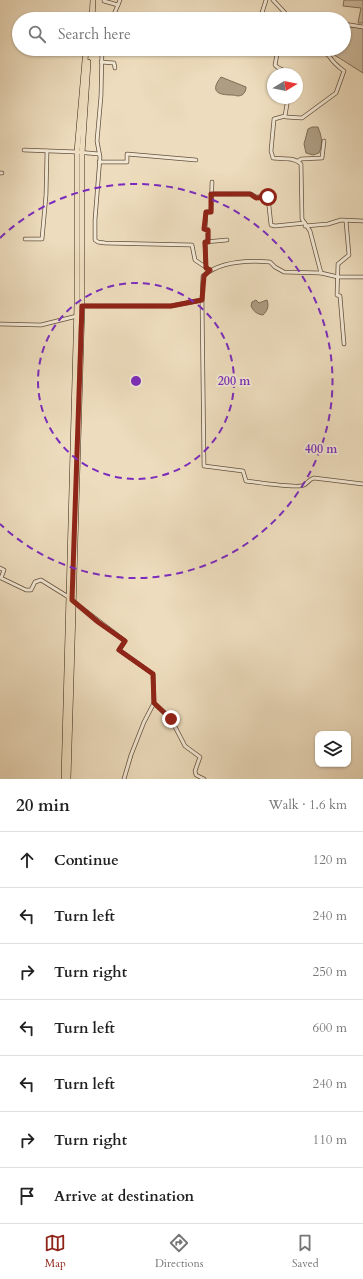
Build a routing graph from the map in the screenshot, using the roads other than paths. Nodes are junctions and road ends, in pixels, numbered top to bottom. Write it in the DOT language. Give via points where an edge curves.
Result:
graph roads {
  1 [pos="90,0"];
  2 [pos="93,0"];
  3 [pos="120,0"];
  4 [pos="266,0"];
  5 [pos="273,0"];
  6 [pos="104,1"];
  7 [pos="118,5"];
  8 [pos="89,12"];
  9 [pos="92,12"];
  10 [pos="115,12"];
  11 [pos="262,12"];
  12 [pos="284,12"];
  13 [pos="351,25"];
  14 [pos="363,27"];
  15 [pos="86,56"];
  16 [pos="88,56"];
  17 [pos="101,56"];
  18 [pos="277,56"];
  19 [pos="328,56"];
  20 [pos="101,62"];
  21 [pos="115,68"];
  22 [pos="277,68"];
  23 [pos="287,104"];
  24 [pos="286,117"];
  25 [pos="324,141"];
  26 [pos="24,150"];
  27 [pos="47,151"];
  28 [pos="80,152"];
  29 [pos="99,154"];
  30 [pos="196,160"];
  31 [pos="298,161"];
  32 [pos="100,162"];
  33 [pos="212,182"];
  34 [pos="211,194"];
  35 [pos="346,221"];
  36 [pos="363,221"];
  37 [pos="305,224"];
  38 [pos="25,239"];
  39 [pos="227,240"];
  40 [pos="208,242"];
  41 [pos="208,269"];
  42 [pos="321,273"];
  43 [pos="338,277"];
  44 [pos="363,277"];
  45 [pos="202,300"];
  46 [pos="82,306"];
  47 [pos="78,316"];
  48 [pos="0,324"];
  49 [pos="344,344"];
  50 [pos="363,484"];
  51 [pos="0,568"];
  52 [pos="71,599"];
  53 [pos="154,703"];
  54 [pos="64,779"];
  55 [pos="68,779"];
  56 [pos="124,779"];
  57 [pos="204,779"];
  1 -- 8 [label="main road"];
  2 -- 9 [label="main road"];
  3 -- 7 [label="street"];
  4 -- 11 [label="street"];
  5 -- 12 [label="street"];
  6 -- 7 [label="street"];
  7 -- 10 [label="street"];
  13 -- 14 [label="street"];
  15 -- 28 [label="main road"];
  16 -- 28 [label="main road"];
  17 -- 20 [label="street"];
  18 -- 22 [label="street" via="275,65"];
  19 -- 24 [label="street" via="344,70 336,93 302,118"];
  20 -- 21 [label="street" via="114,63"];
  20 -- 29 [label="street" via="97,141"];
  23 -- 31 [label="street" via="286,116 274,119 271,151 273,158"];
  25 -- 31 [label="street" via="322,158"];
  26 -- 27 [label="street"];
  27 -- 28 [label="street"];
  27 -- 38 [label="street" via="42,239"];
  28 -- 29 [label="street"];
  28 -- 46 [label="main road"];
  28 -- 47 [label="main road"];
  29 -- 32 [label="street"];
  30 -- 32 [label="street" via="127,154 127,162"];
  31 -- 37 [label="street" via="301,164 302,219"];
  32 -- 41 [label="street" via="95,240 105,243 192,245 195,260"];
  33 -- 34 [label="street"];
  34 -- 37 [label="street" via="250,194 256,198 268,197 271,225"];
  34 -- 40 [label="street" via="211,212 206,212 204,229 208,230"];
  35 -- 36 [label="street"];
  35 -- 37 [label="street"];
  35 -- 43 [label="street" via="349,255 338,264"];
  37 -- 42 [label="street" via="310,231"];
  39 -- 40 [label="street"];
  40 -- 41 [label="street" via="205,242"];
  41 -- 42 [label="street" via="258,261 270,262 284,272"];
  41 -- 45 [label="street" via="204,276"];
  42 -- 43 [label="street"];
  43 -- 44 [label="street"];
  43 -- 49 [label="street"];
  45 -- 46 [label="street" via="171,306"];
  45 -- 50 [label="street" via="204,466 243,471 246,481 295,486 304,485 314,478"];
  46 -- 47 [label="main road"];
  47 -- 48 [label="street" via="40,325"];
  47 -- 52 [label="main road"];
  51 -- 52 [label="street" via="4,570 1,578 26,590 31,590 35,582 41,580"];
  52 -- 53 [label="street" via="125,641 119,650 153,674"];
  52 -- 54 [label="main road"];
  52 -- 55 [label="main road"];
  53 -- 56 [label="street" via="144,722"];
  53 -- 57 [label="street" via="171,719 185,746 200,757 195,771 196,775"];
}
